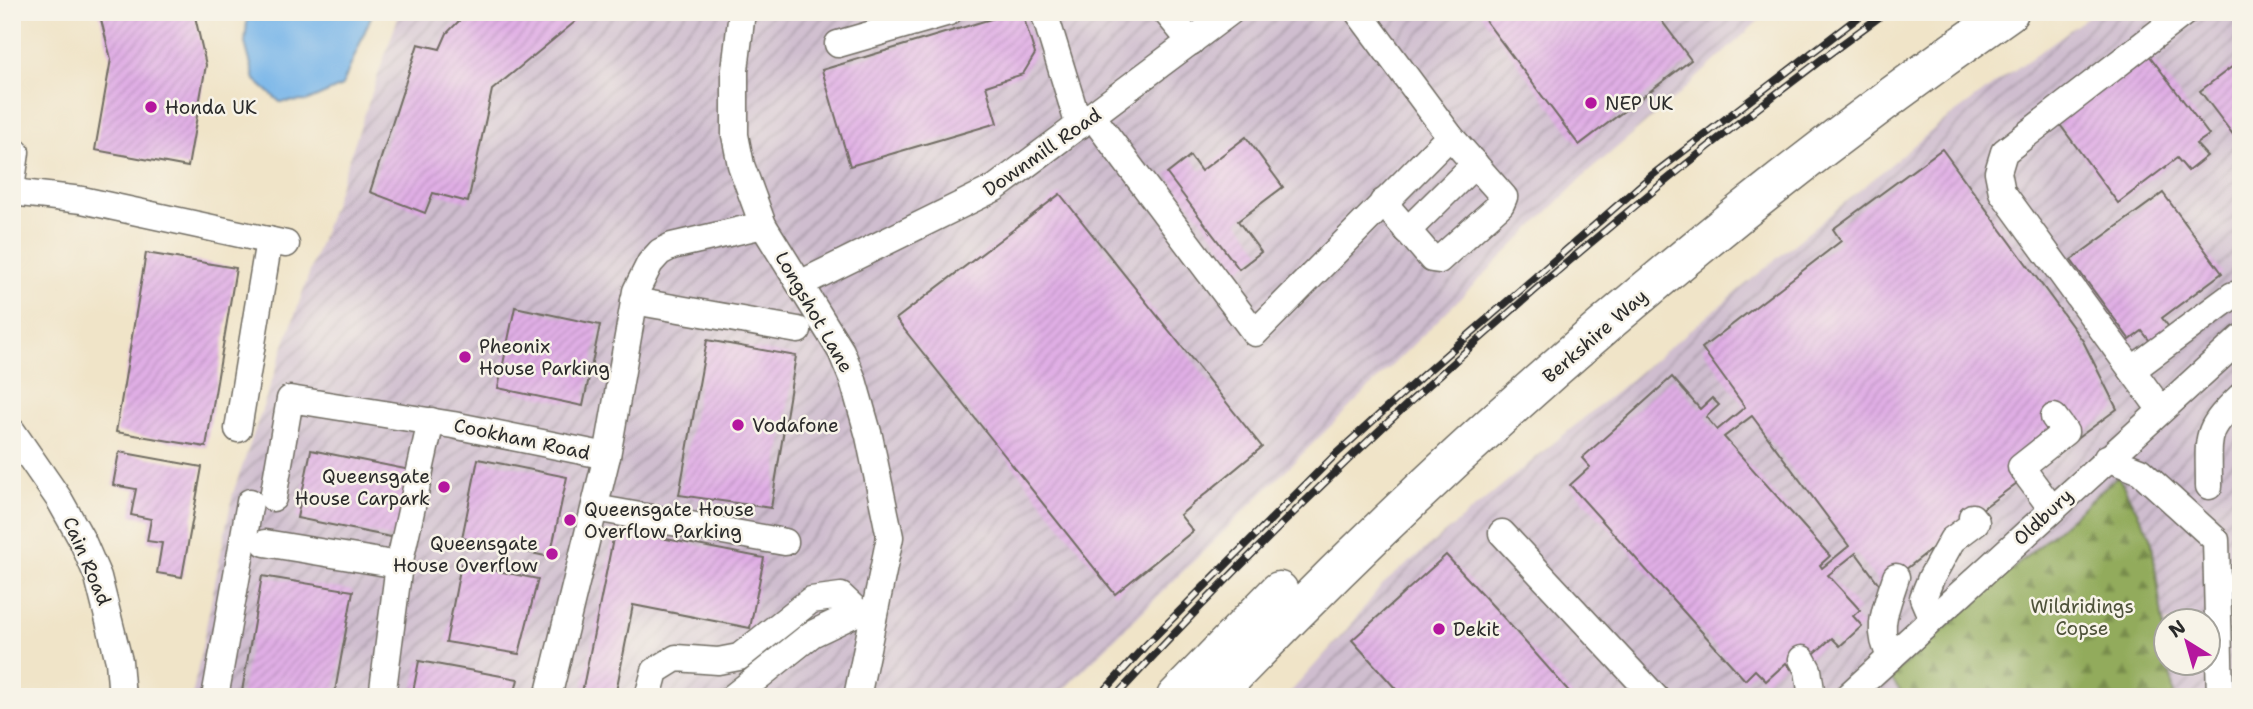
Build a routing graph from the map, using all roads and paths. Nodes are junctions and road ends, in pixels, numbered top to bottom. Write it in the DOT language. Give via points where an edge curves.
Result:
graph roads {
  1 [pos="742,12"];
  2 [pos="949,12"];
  3 [pos="1044,12"];
  4 [pos="1166,12"];
  5 [pos="1230,12"];
  6 [pos="1358,12"];
  7 [pos="1965,12"];
  8 [pos="2009,12"];
  9 [pos="2185,12"];
  10 [pos="1191,42"];
  11 [pos="838,44"];
  12 [pos="1086,121"];
  13 [pos="1450,136"];
  14 [pos="16,152"];
  15 [pos="1475,164"];
  16 [pos="12,181"];
  17 [pos="12,192"];
  18 [pos="1384,202"];
  19 [pos="763,225"];
  20 [pos="1407,231"];
  21 [pos="800,284"];
  22 [pos="2233,295"];
  23 [pos="634,301"];
  24 [pos="798,330"];
  25 [pos="2241,338"];
  26 [pos="2132,370"];
  27 [pos="1521,384"];
  28 [pos="2240,398"];
  29 [pos="2161,410"];
  30 [pos="431,421"];
  31 [pos="2059,424"];
  32 [pos="238,429"];
  33 [pos="12,431"];
  34 [pos="1461,437"];
  35 [pos="607,456"];
  36 [pos="12,458"];
  37 [pos="2107,458"];
  38 [pos="41,473"];
  39 [pos="2209,486"];
  40 [pos="595,508"];
  41 [pos="2052,509"];
  42 [pos="1972,517"];
  43 [pos="1502,533"];
  44 [pos="785,542"];
  45 [pos="265,543"];
  46 [pos="399,565"];
  47 [pos="1902,572"];
  48 [pos="866,616"];
  49 [pos="1933,619"];
  50 [pos="1887,651"];
  51 [pos="1802,659"];
  52 [pos="122,697"];
  53 [pos="215,697"];
  54 [pos="382,697"];
  55 [pos="548,697"];
  56 [pos="648,697"];
  57 [pos="733,697"];
  58 [pos="857,697"];
  59 [pos="1176,697"];
  60 [pos="1213,697"];
  61 [pos="1655,697"];
  62 [pos="1812,697"];
  63 [pos="1847,697"];
  64 [pos="2220,697"];
  1 -- 19 [label="street, Longshot Lane" via="735,70 735,135"];
  2 -- 11 [label="street"];
  3 -- 12 [label="street"];
  4 -- 10 [label="street"];
  5 -- 10 [label="street, Downmill Road"];
  6 -- 13 [label="street"];
  7 -- 27 [label="highway, Berkshire Way" via="1686,225 1593,303"];
  8 -- 27 [label="highway, Berkshire Way"];
  9 -- 26 [label="street" via="2004,152 1998,172 2002,192"];
  10 -- 12 [label="street, Downmill Road"];
  12 -- 18 [label="street" via="1255,333"];
  12 -- 21 [label="street, Downmill Road" via="995,188"];
  13 -- 15 [label="street"];
  13 -- 18 [label="street"];
  14 -- 16 [label="street"];
  15 -- 20 [label="street"];
  15 -- 20 [label="street" via="1504,197 1501,204 1439,260 1432,259"];
  17 -- 32 [label="street" via="82,200 278,242"];
  18 -- 20 [label="street"];
  19 -- 21 [label="street, Longshot Lane"];
  19 -- 23 [label="street, Cookham Road" via="660,252 643,275"];
  21 -- 48 [label="street, Longshot Lane" via="841,351 853,380 891,505 890,537"];
  22 -- 26 [label="street"];
  23 -- 24 [label="street"];
  23 -- 35 [label="street, Cookham Road"];
  25 -- 29 [label="street, Oldbury"];
  26 -- 29 [label="street"];
  27 -- 34 [label="highway, Berkshire Way"];
  28 -- 39 [label="street" via="2208,436"];
  29 -- 37 [label="street, Oldbury"];
  30 -- 35 [label="street, Cookham Road"];
  30 -- 46 [label="street, Cookham Road"];
  30 -- 53 [label="street" via="290,399"];
  31 -- 41 [label="street" via="2021,467"];
  33 -- 38 [label="street, Cain Road"];
  34 -- 59 [label="highway, Berkshire Way" via="1316,556"];
  34 -- 60 [label="highway, Berkshire Way"];
  35 -- 40 [label="street"];
  36 -- 38 [label="street, Cain Road"];
  37 -- 41 [label="street, Oldbury"];
  37 -- 64 [label="street" via="2140,471 2216,540"];
  38 -- 52 [label="street, Cain Road" via="69,516 98,577 116,649"];
  40 -- 44 [label="street"];
  40 -- 55 [label="street"];
  41 -- 49 [label="street, Oldbury"];
  42 -- 49 [label="street" via="1976,522 1952,540 1923,598"];
  43 -- 61 [label="street"];
  45 -- 46 [label="street"];
  46 -- 54 [label="street, Cookham Road"];
  47 -- 50 [label="street" via="1881,628"];
  48 -- 56 [label="street" via="841,596 811,600 739,657 718,661 676,658 655,671"];
  48 -- 57 [label="street" via="811,634"];
  48 -- 58 [label="street, Longshot Lane"];
  49 -- 50 [label="street, Oldbury"];
  50 -- 63 [label="street, Oldbury"];
  51 -- 62 [label="street"];
}
